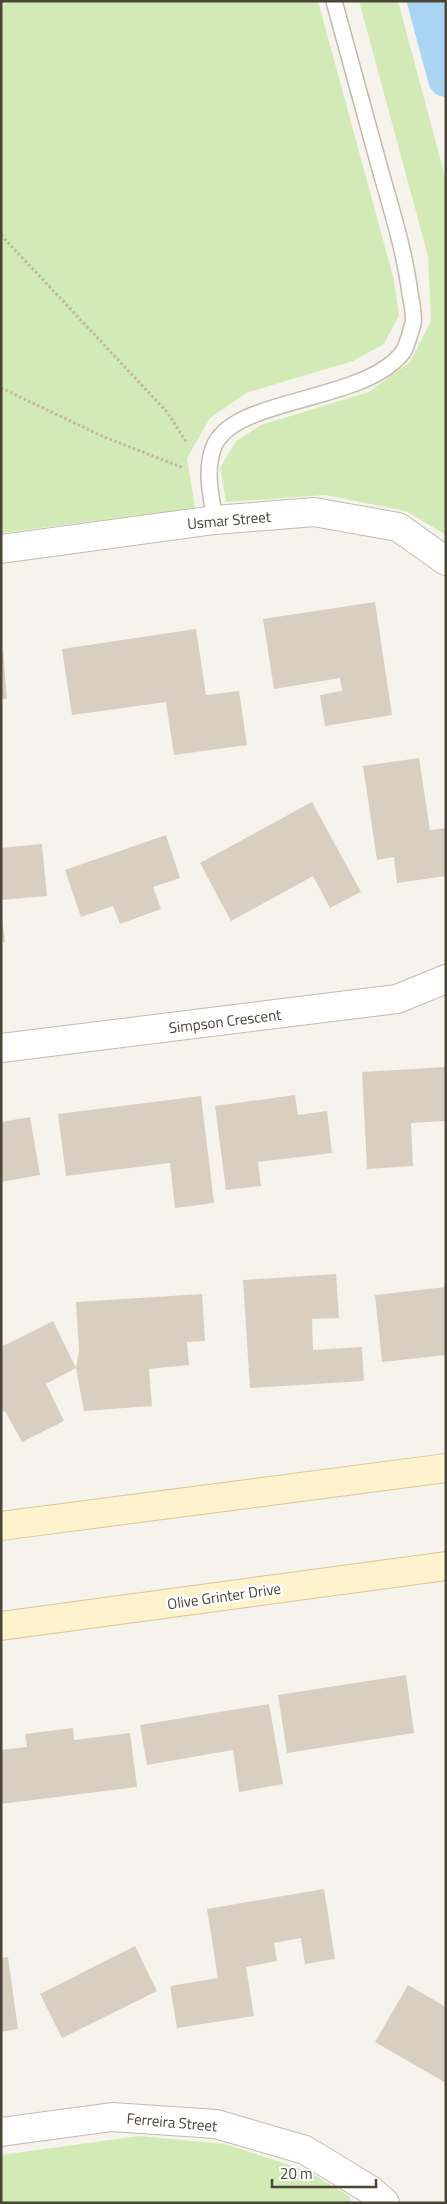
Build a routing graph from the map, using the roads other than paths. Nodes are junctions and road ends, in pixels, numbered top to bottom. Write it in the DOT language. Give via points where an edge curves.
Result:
graph roads {
  1 [pos="334,1"];
  2 [pos="215,520"];
  3 [pos="1,549"];
  4 [pos="446,561"];
  5 [pos="446,979"];
  6 [pos="1,1048"];
  7 [pos="446,1468"];
  8 [pos="1,1526"];
  9 [pos="446,1566"];
  10 [pos="1,1626"];
  11 [pos="1,2132"];
  12 [pos="385,2203"];
  1 -- 2 [label="lane" via="404,257 413,321 404,350 374,376 257,412 223,434 213,448 208,477"];
  2 -- 3 [label="street, Usmar Street"];
  2 -- 4 [label="street, Usmar Street" via="314,512 398,528"];
  5 -- 6 [label="street, Simpson Crescent" via="397,999"];
  7 -- 8 [label="street"];
  9 -- 10 [label="street, Olive Grinter Drive"];
  11 -- 12 [label="street, Ferreira Street" via="112,2117 216,2124 305,2150 372,2191"];
}
